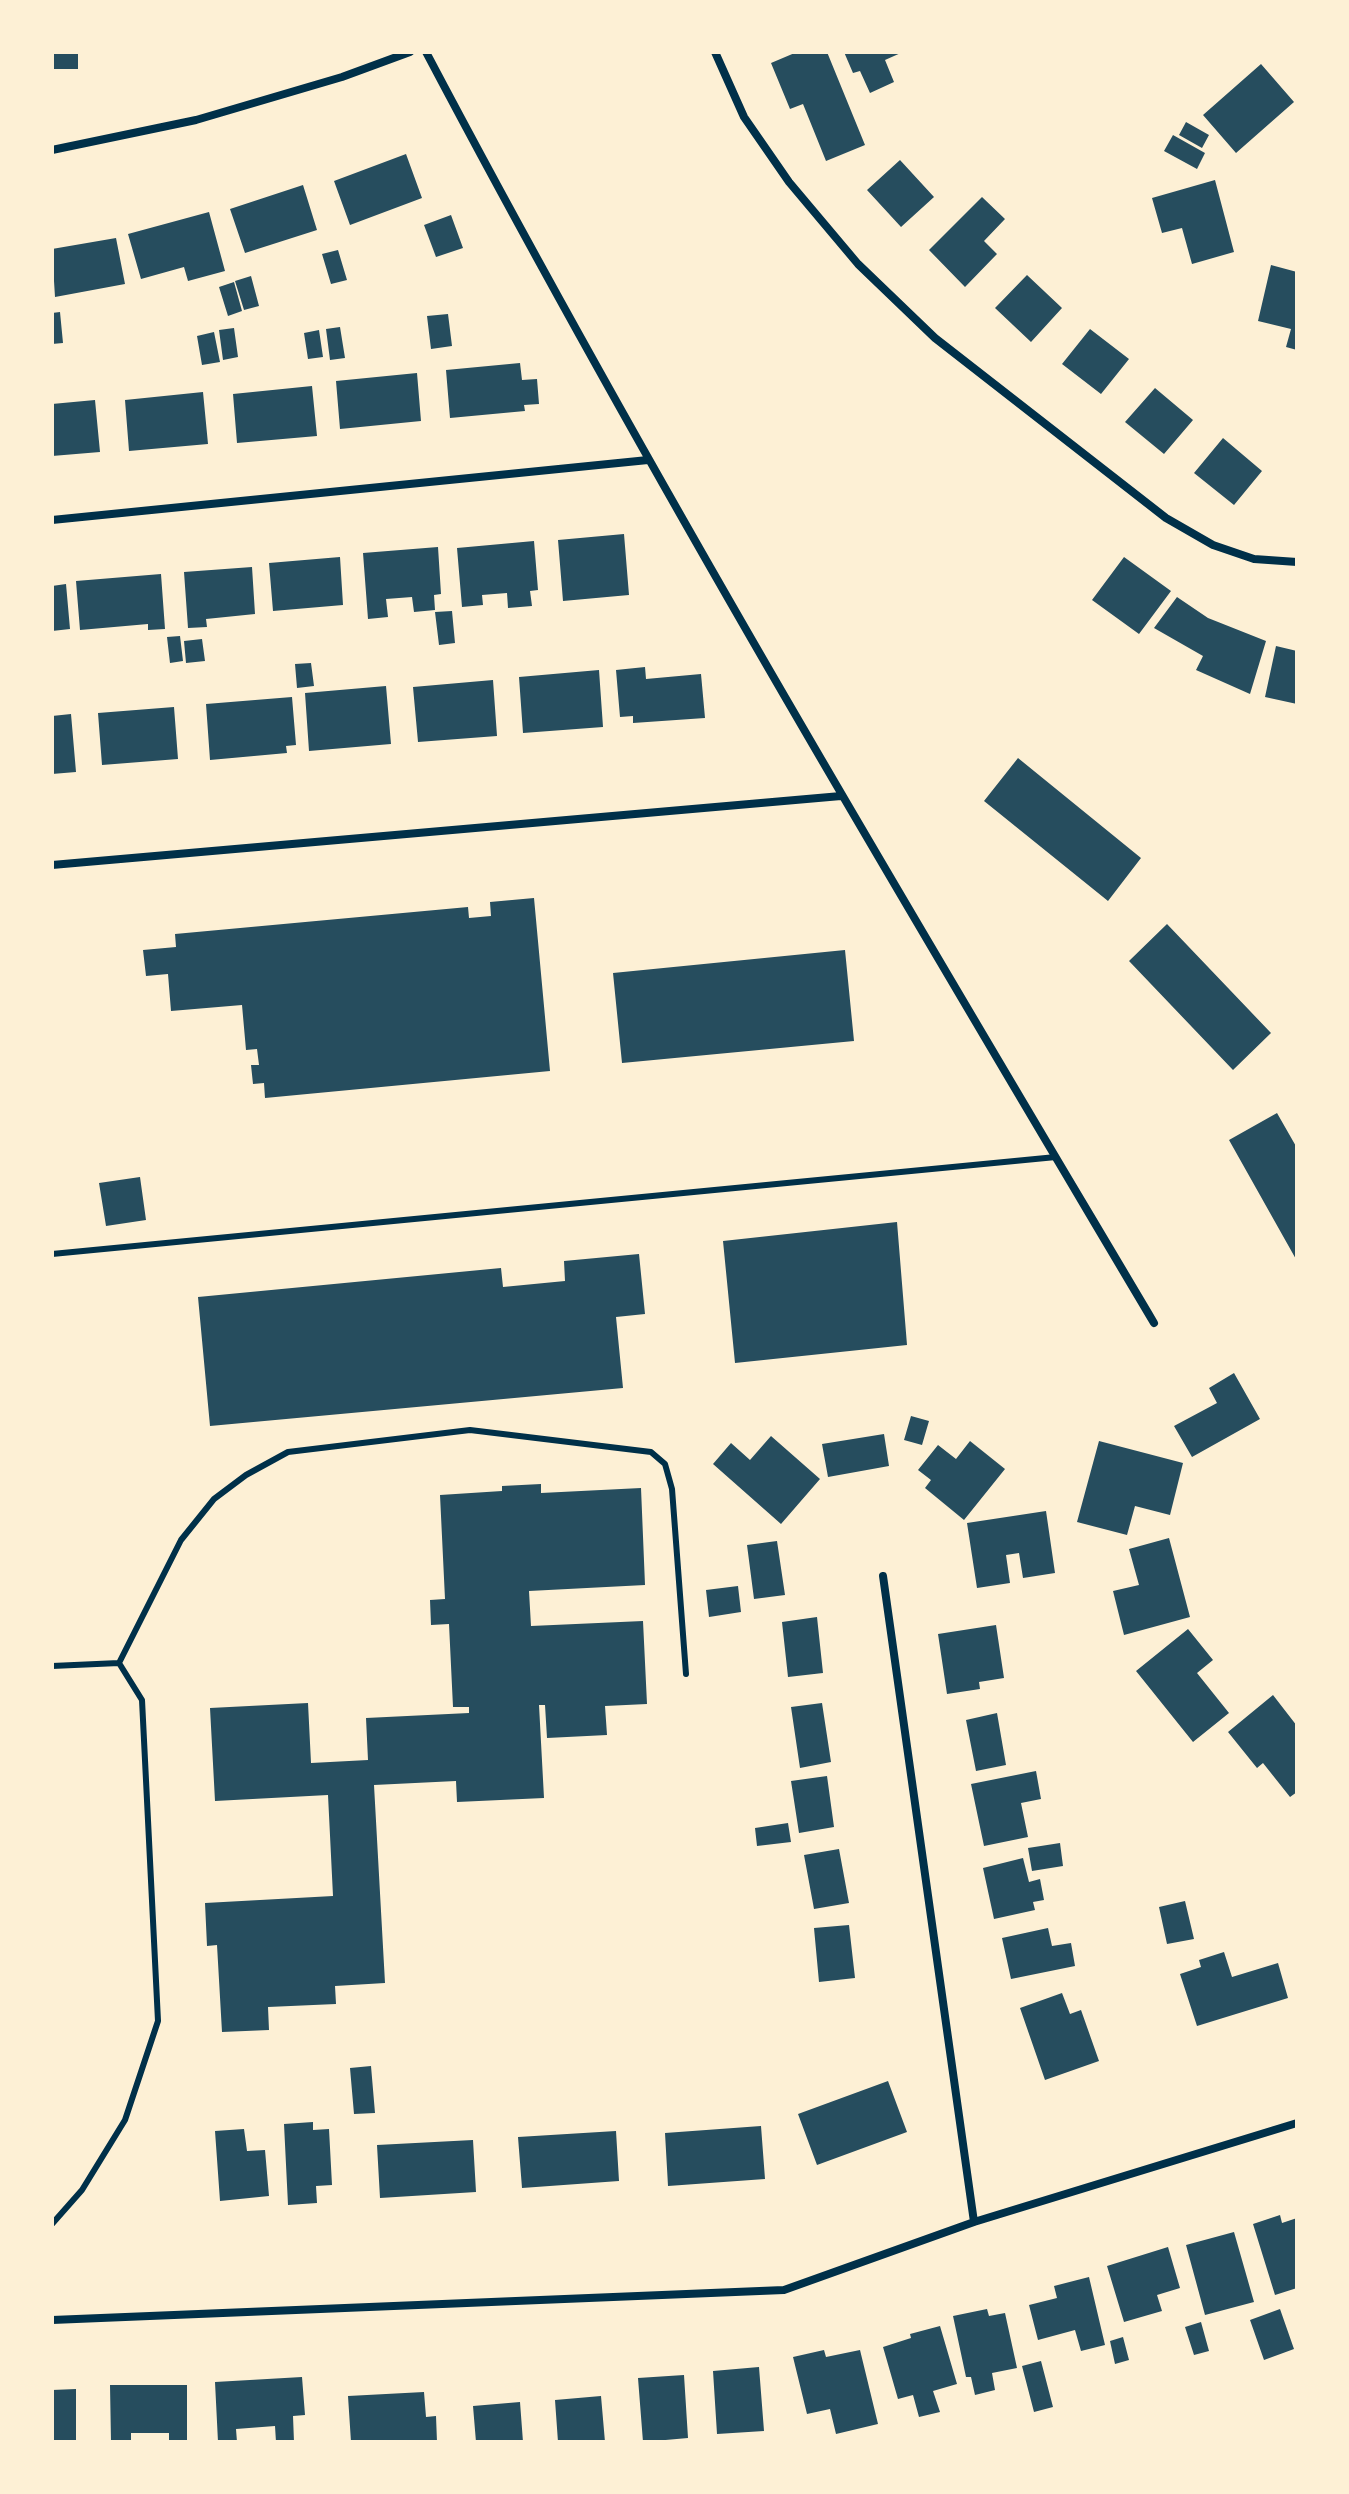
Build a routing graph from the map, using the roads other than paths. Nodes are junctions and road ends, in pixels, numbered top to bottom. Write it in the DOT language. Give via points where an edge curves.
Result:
graph roads {
  1 [pos="410,52"];
  2 [pos="426,52"];
  3 [pos="715,52"];
  4 [pos="52,150"];
  5 [pos="648,460"];
  6 [pos="52,520"];
  7 [pos="1297,562"];
  8 [pos="841,796"];
  9 [pos="52,865"];
  10 [pos="1056,1157"];
  11 [pos="52,1254"];
  12 [pos="1154,1323"];
  13 [pos="883,1576"];
  14 [pos="119,1663"];
  15 [pos="52,1666"];
  16 [pos="686,1674"];
  17 [pos="1297,2123"];
  18 [pos="974,2222"];
  19 [pos="52,2224"];
  20 [pos="52,2320"];
  1 -- 4 [label="street" via="196,120"];
  2 -- 5 [label="street"];
  3 -- 7 [label="street" via="744,117 789,182 858,264 935,338 1166,518 1213,545 1254,559"];
  5 -- 6 [label="street"];
  5 -- 8 [label="street"];
  8 -- 9 [label="street"];
  8 -- 10 [label="street"];
  10 -- 11 [label="lane"];
  10 -- 12 [label="street"];
  13 -- 18 [label="street"];
  14 -- 15 [label="lane"];
  14 -- 16 [label="lane" via="181,1540 214,1499 246,1475 288,1452 470,1430 651,1452 665,1464 672,1489"];
  14 -- 19 [label="lane" via="142,1700 158,2021 125,2120 82,2190"];
  17 -- 18 [label="street"];
  18 -- 20 [label="street" via="784,2290"];
}
